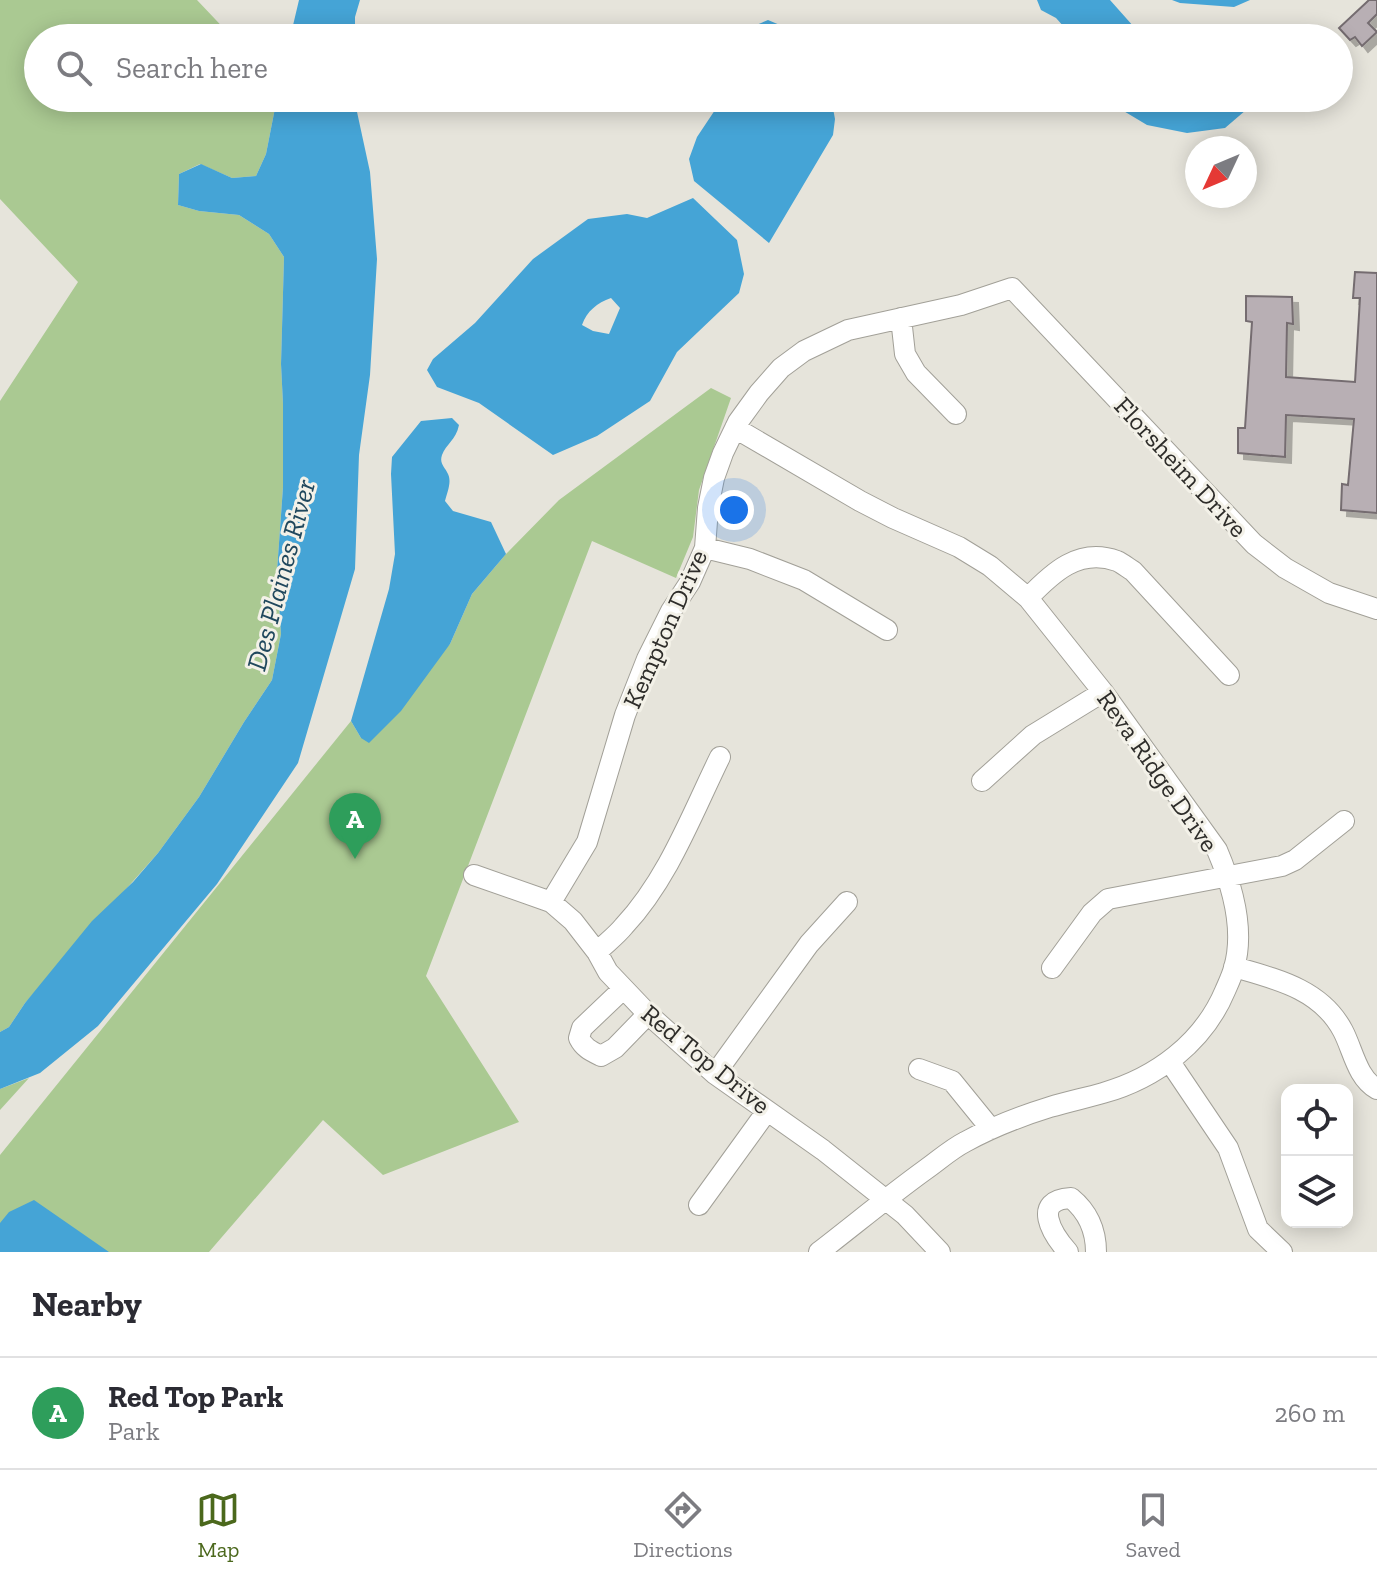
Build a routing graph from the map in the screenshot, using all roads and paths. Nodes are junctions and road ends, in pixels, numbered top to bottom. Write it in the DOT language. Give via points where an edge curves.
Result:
graph roads {
  1 [pos="1012,288"];
  2 [pos="901,318"];
  3 [pos="956,414"];
  4 [pos="735,428"];
  5 [pos="705,548"];
  6 [pos="1028,598"];
  7 [pos="1377,609"];
  8 [pos="887,630"];
  9 [pos="1229,675"];
  10 [pos="1103,692"];
  11 [pos="720,757"];
  12 [pos="982,781"];
  13 [pos="1344,821"];
  14 [pos="474,875"];
  15 [pos="1228,877"];
  16 [pos="551,902"];
  17 [pos="847,902"];
  18 [pos="597,952"];
  19 [pos="1234,967"];
  20 [pos="1052,968"];
  21 [pos="623,989"];
  22 [pos="648,1014"];
  23 [pos="1170,1062"];
  24 [pos="919,1069"];
  25 [pos="715,1074"];
  26 [pos="1377,1089"];
  27 [pos="767,1111"];
  28 [pos="991,1129"];
  29 [pos="886,1200"];
  30 [pos="699,1205"];
  31 [pos="819,1252"];
  32 [pos="940,1252"];
  33 [pos="1068,1252"];
  34 [pos="1096,1252"];
  35 [pos="1282,1252"];
  1 -- 2 [label="street, Kempton Drive"];
  1 -- 7 [label="street, Florsheim Drive" via="1254,544 1329,593"];
  2 -- 3 [label="street" via="905,354"];
  2 -- 4 [label="street, Kempton Drive" via="848,330 804,351 781,368"];
  4 -- 5 [label="street, Kempton Drive" via="714,478"];
  4 -- 6 [label="street, Reva Ridge Drive" via="860,501 969,553"];
  5 -- 8 [label="street" via="804,580"];
  5 -- 16 [label="street, Kempton Drive" via="647,659 587,842"];
  6 -- 9 [label="street" via="1074,560 1117,561 1133,571"];
  6 -- 10 [label="street, Reva Ridge Drive"];
  10 -- 12 [label="street" via="1033,735"];
  10 -- 15 [label="street, Reva Ridge Drive" via="1217,850"];
  11 -- 18 [label="street" via="651,891"];
  13 -- 15 [label="street" via="1295,860"];
  14 -- 16 [label="street, Red Top Drive"];
  15 -- 19 [label="street, Reva Ridge Drive" via="1236,913"];
  15 -- 20 [label="street" via="1108,899"];
  16 -- 18 [label="street, Red Top Drive"];
  17 -- 25 [label="street" via="809,944"];
  18 -- 21 [label="street, Red Top Drive"];
  19 -- 23 [label="street, Reva Ridge Drive" via="1207,1023"];
  19 -- 26 [label="street" via="1289,983 1316,998 1342,1029 1363,1075"];
  21 -- 22 [label="street, Red Top Drive"];
  21 -- 22 [label="street" via="582,1028 582,1045 601,1056"];
  22 -- 25 [label="street, Red Top Drive"];
  23 -- 28 [label="street, Reva Ridge Drive" via="1106,1092"];
  23 -- 35 [label="street" via="1228,1148 1258,1229"];
  24 -- 28 [label="street" via="952,1081"];
  25 -- 27 [label="street, Red Top Drive"];
  27 -- 29 [label="street, Red Top Drive"];
  27 -- 30 [label="street"];
  28 -- 29 [label="street, Reva Ridge Drive" via="962,1143"];
  29 -- 31 [label="street, Reva Ridge Drive"];
  29 -- 32 [label="street, Red Top Drive"];
  33 -- 34 [label="street" via="1048,1222 1047,1213 1060,1198 1071,1198 1084,1209 1095,1233"];
}
